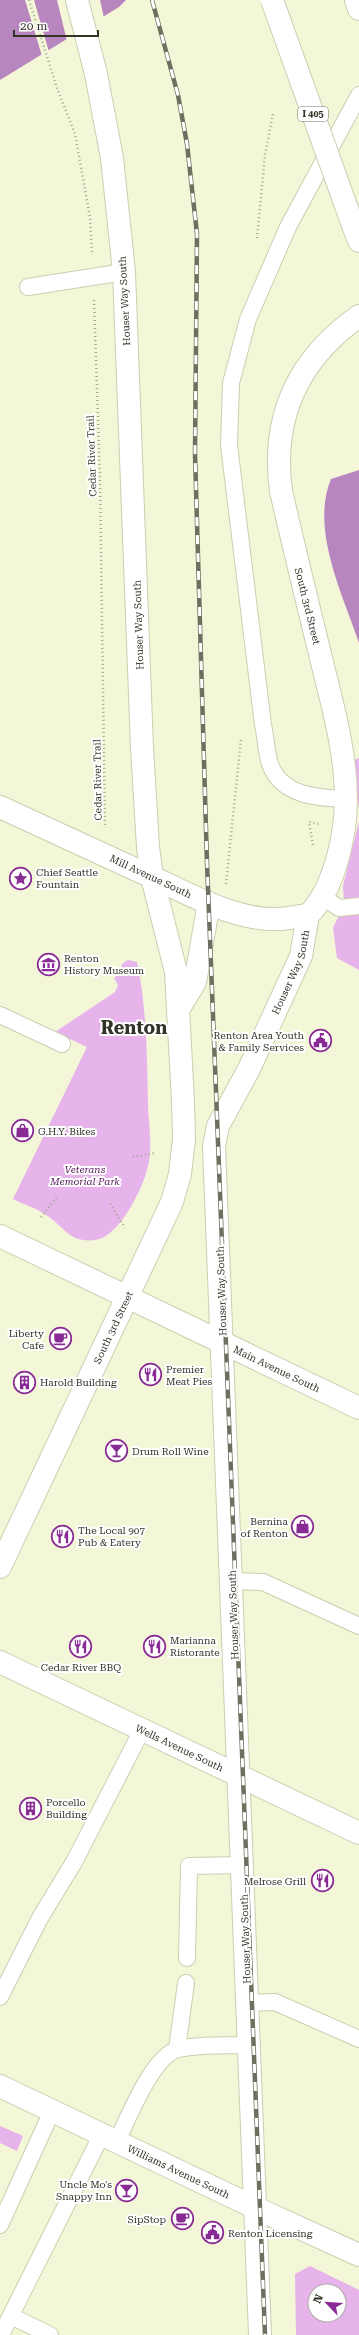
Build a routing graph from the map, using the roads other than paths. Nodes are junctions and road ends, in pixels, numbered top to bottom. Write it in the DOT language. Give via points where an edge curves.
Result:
graph roads {
  1 [pos="77,0"];
  2 [pos="272,0"];
  3 [pos="356,0"];
  4 [pos="359,9"];
  5 [pos="359,95"];
  6 [pos="357,234"];
  7 [pos="124,272"];
  8 [pos="28,287"];
  9 [pos="352,322"];
  10 [pos="346,799"];
  11 [pos="0,807"];
  12 [pos="152,877"];
  13 [pos="323,897"];
  14 [pos="209,903"];
  15 [pos="359,906"];
  16 [pos="308,915"];
  17 [pos="178,1010"];
  18 [pos="0,1015"];
  19 [pos="62,1044"];
  20 [pos="180,1174"];
  21 [pos="0,1236"];
  22 [pos="128,1297"];
  23 [pos="223,1343"];
  24 [pos="359,1408"];
  25 [pos="0,1566"];
  26 [pos="232,1581"];
  27 [pos="359,1626"];
  28 [pos="0,1662"];
  29 [pos="142,1730"];
  30 [pos="239,1777"];
  31 [pos="359,1833"];
  32 [pos="243,1865"];
  33 [pos="187,1958"];
  34 [pos="186,1983"];
  35 [pos="0,1997"];
  36 [pos="248,2003"];
  37 [pos="359,2039"];
  38 [pos="249,2045"];
  39 [pos="177,2049"];
  40 [pos="0,2086"];
  41 [pos="52,2111"];
  42 [pos="109,2138"];
  43 [pos="256,2208"];
  44 [pos="0,2225"];
  45 [pos="359,2255"];
  46 [pos="11,2316"];
  47 [pos="1,2335"];
  48 [pos="50,2335"];
  49 [pos="260,2335"];
  1 -- 7 [label="main road, Houser Way South" via="96,74 112,158"];
  2 -- 6 [label="main road, I 405, bridge"];
  3 -- 4 [label="main road"];
  5 -- 10 [label="lane" via="288,227 248,318 231,382 229,445 270,765 285,786 316,798"];
  7 -- 8 [label="lane"];
  7 -- 12 [label="main road, Houser Way South" via="142,748"];
  9 -- 10 [label="main road, South 3rd Street" via="317,354 293,390 284,414 278,460 281,491 337,724"];
  10 -- 13 [label="main road, South 3rd Street" via="340,842 332,875"];
  11 -- 12 [label="main road, Mill Avenue South"];
  12 -- 14 [label="main road, Mill Avenue South"];
  12 -- 17 [label="main road, Houser Way South" via="176,972"];
  13 -- 15 [label="lane" via="339,908"];
  13 -- 16 [label="main road, South 3rd Street"];
  14 -- 16 [label="main road, Mill Avenue South" via="254,918 278,919"];
  14 -- 17 [label="main road" via="195,982"];
  16 -- 23 [label="main road, Houser Way South" via="301,956 218,1126 214,1146"];
  17 -- 20 [label="main road, Houser Way South" via="184,1139"];
  18 -- 19 [label="lane"];
  20 -- 22 [label="main road, South 3rd Street" via="172,1202"];
  21 -- 22 [label="main road, Main Avenue South"];
  22 -- 23 [label="main road, Main Avenue South"];
  22 -- 25 [label="main road, South 3rd Street"];
  23 -- 24 [label="main road, Main Avenue South"];
  23 -- 26 [label="main road, Houser Way South"];
  26 -- 27 [label="lane" via="264,1582"];
  26 -- 30 [label="main road, Houser Way South"];
  28 -- 29 [label="main road, Wells Avenue South"];
  29 -- 30 [label="main road, Wells Avenue South"];
  29 -- 35 [label="lane"];
  30 -- 31 [label="main road, Wells Avenue South"];
  30 -- 32 [label="main road, Houser Way South"];
  32 -- 33 [label="lane" via="189,1866"];
  32 -- 36 [label="main road, Houser Way South"];
  34 -- 39 [label="lane"];
  36 -- 37 [label="lane" via="275,2002"];
  36 -- 38 [label="main road, Houser Way South"];
  38 -- 39 [label="lane"];
  38 -- 43 [label="main road, Houser Way South"];
  39 -- 42 [label="lane" via="157,2065"];
  40 -- 41 [label="main road, Williams Avenue South"];
  41 -- 42 [label="main road, Williams Avenue South"];
  41 -- 44 [label="lane"];
  42 -- 43 [label="main road, Williams Avenue South"];
  42 -- 46 [label="lane"];
  43 -- 45 [label="main road, Williams Avenue South"];
  43 -- 49 [label="main road, Houser Way South"];
  46 -- 47 [label="lane"];
  46 -- 48 [label="lane"];
}
